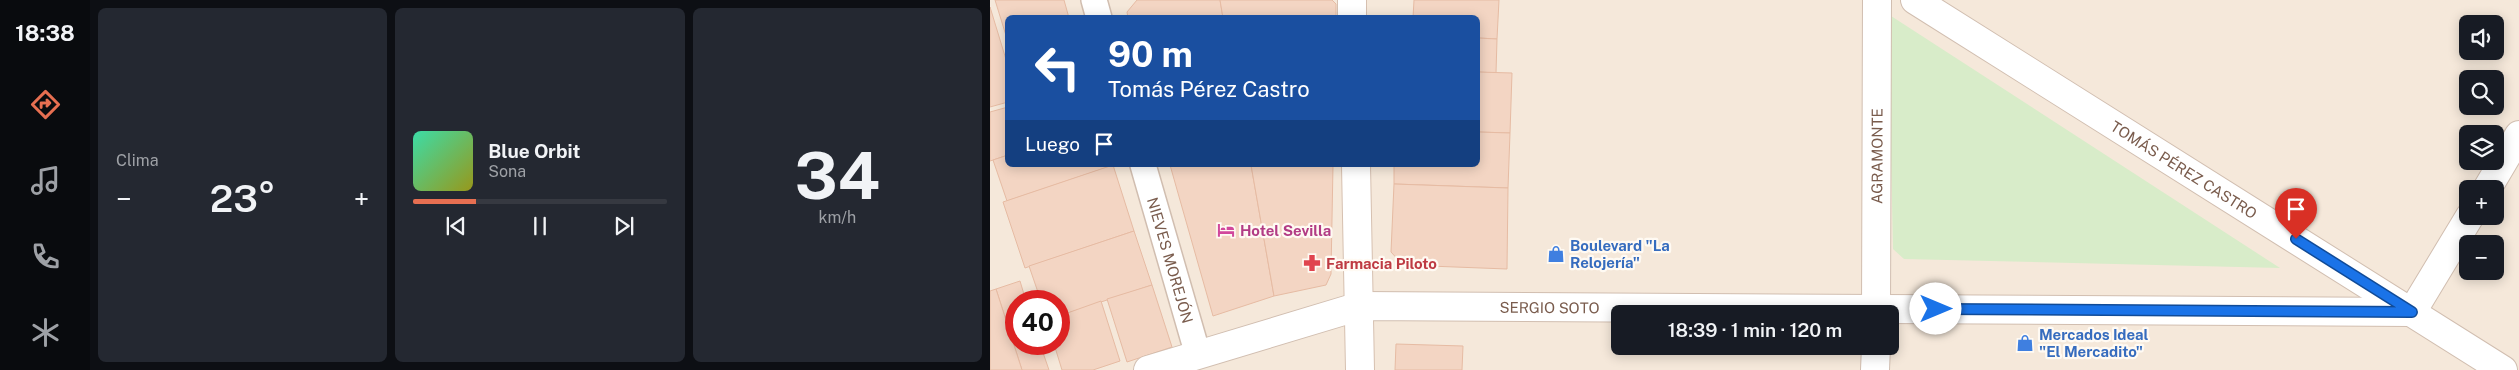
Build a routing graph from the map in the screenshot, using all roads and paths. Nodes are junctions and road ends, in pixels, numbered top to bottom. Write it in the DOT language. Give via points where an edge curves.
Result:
graph roads {
  1 [pos="1094,0"];
  2 [pos="1352,0"];
  3 [pos="1876,0"];
  4 [pos="1916,0"];
  5 [pos="1098,15"];
  6 [pos="1352,15"];
  7 [pos="2519,135"];
  8 [pos="1144,167"];
  9 [pos="1356,167"];
  10 [pos="2492,180"];
  11 [pos="2465,225"];
  12 [pos="1876,305"];
  13 [pos="1360,306"];
  14 [pos="1611,308"];
  15 [pos="1899,311"];
  16 [pos="2412,312"];
  17 [pos="1198,355"];
  18 [pos="1876,355"];
  19 [pos="1148,370"];
  20 [pos="1360,370"];
  21 [pos="1875,370"];
  22 [pos="2503,370"];
  1 -- 5 [label="street"];
  2 -- 6 [label="street"];
  3 -- 12 [label="street, AGRAMONTE"];
  4 -- 16 [label="street, TOMÁS PÉREZ CASTRO"];
  7 -- 10 [label="street"];
  8 -- 17 [label="street, NIEVES MOREJÓN"];
  9 -- 13 [label="street"];
  11 -- 16 [label="street"];
  13 -- 14 [label="street, SERGIO SOTO"];
  13 -- 17 [label="street, SERGIO SOTO"];
  13 -- 20 [label="street"];
  15 -- 16 [label="street, SERGIO SOTO"];
  16 -- 22 [label="street, TOMÁS PÉREZ CASTRO"];
  17 -- 19 [label="street, SERGIO SOTO"];
  18 -- 21 [label="street"];
}
